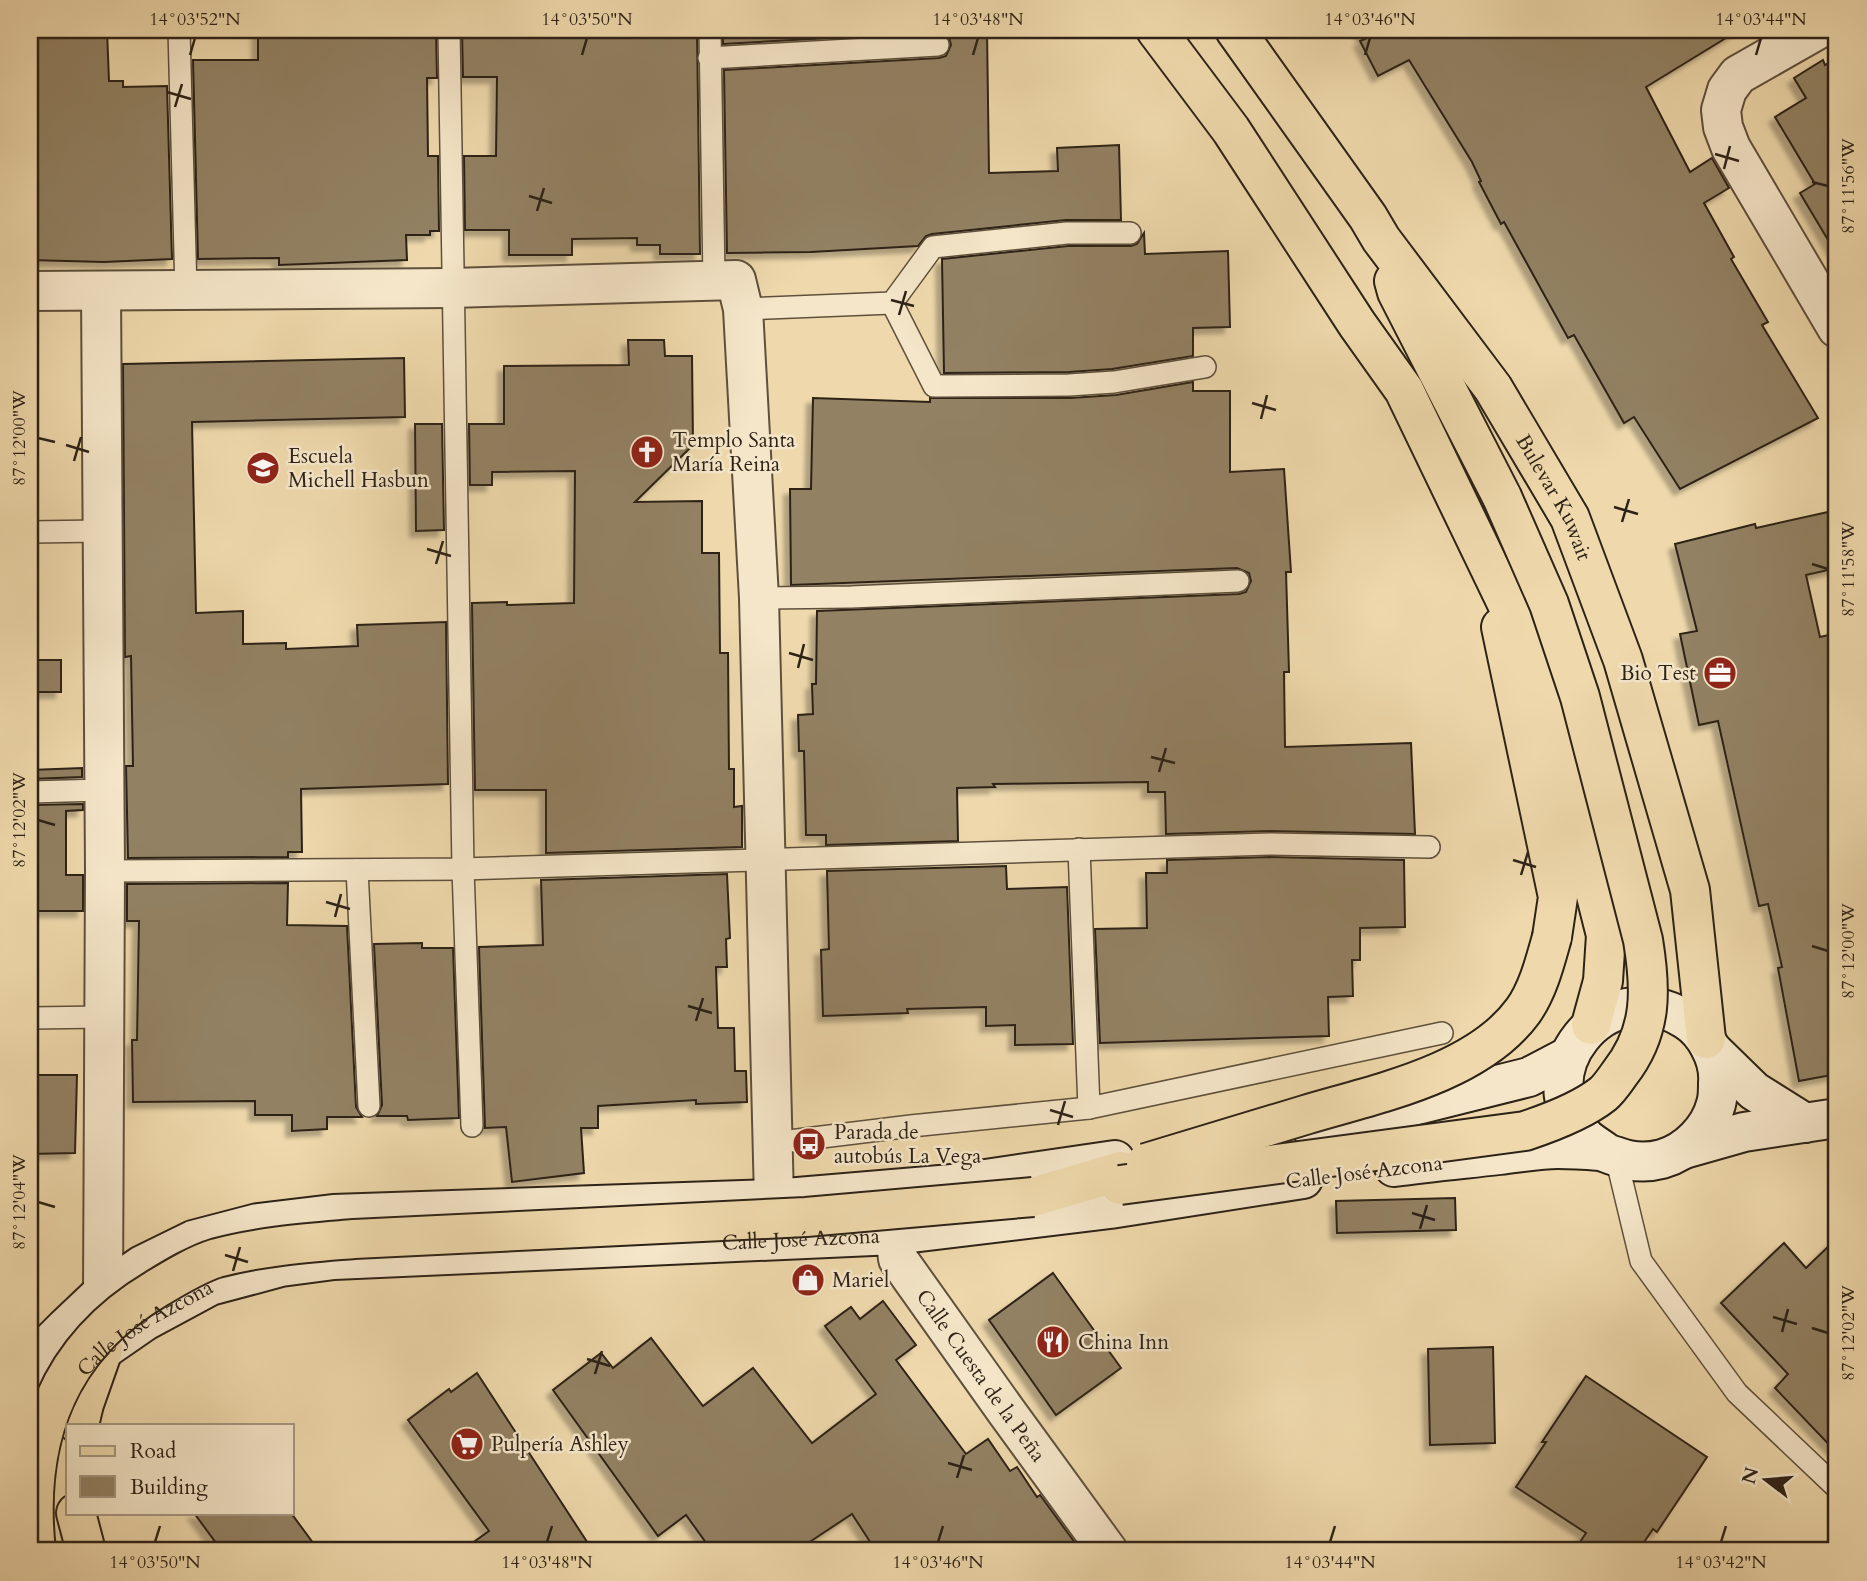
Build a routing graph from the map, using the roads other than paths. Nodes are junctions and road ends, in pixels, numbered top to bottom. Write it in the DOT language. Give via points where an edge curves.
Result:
graph roads {
  1 [pos="179,30"];
  2 [pos="449,30"];
  3 [pos="710,30"];
  4 [pos="1156,30"];
  5 [pos="1235,30"];
  6 [pos="1818,30"];
  7 [pos="938,45"];
  8 [pos="709,58"];
  9 [pos="1130,233"];
  10 [pos="1381,239"];
  11 [pos="714,280"];
  12 [pos="452,288"];
  13 [pos="30,291"];
  14 [pos="100,291"];
  15 [pos="186,292"];
  16 [pos="892,303"];
  17 [pos="743,309"];
  18 [pos="1837,328"];
  19 [pos="1205,368"];
  20 [pos="101,531"];
  21 [pos="30,532"];
  22 [pos="1484,557"];
  23 [pos="1238,582"];
  24 [pos="759,598"];
  25 [pos="103,790"];
  26 [pos="30,792"];
  27 [pos="1429,847"];
  28 [pos="1079,849"];
  29 [pos="766,861"];
  30 [pos="463,869"];
  31 [pos="357,870"];
  32 [pos="105,871"];
  33 [pos="105,1017"];
  34 [pos="30,1018"];
  35 [pos="1591,1025"];
  36 [pos="1442,1033"];
  37 [pos="1709,1044"];
  38 [pos="1569,1056"];
  39 [pos="369,1106"];
  40 [pos="1089,1108"];
  41 [pos="1821,1120"];
  42 [pos="472,1126"];
  43 [pos="773,1143"];
  44 [pos="1684,1149"];
  45 [pos="1610,1154"];
  46 [pos="905,1188"];
  47 [pos="1033,1197"];
  48 [pos="774,1199"];
  49 [pos="895,1235"];
  50 [pos="103,1292"];
  51 [pos="65,1328"];
  52 [pos="97,1357"];
  53 [pos="30,1374"];
  54 [pos="30,1398"];
  55 [pos="79,1424"];
  56 [pos="1837,1488"];
  57 [pos="76,1514"];
  58 [pos="36,1551"];
  59 [pos="86,1551"];
  60 [pos="1108,1551"];
  1 -- 15 [label="lane"];
  2 -- 12 [label="lane"];
  3 -- 8 [label="lane"];
  4 -- 22 [label="main road" via="1231,130 1404,390"];
  5 -- 10 [label="main road, Bulevar Kuwait"];
  6 -- 18 [label="main road" via="1738,75 1721,110 1731,148"];
  7 -- 8 [label="lane"];
  8 -- 11 [label="lane"];
  9 -- 16 [label="lane" via="1067,233 933,247"];
  10 -- 37 [label="main road, Bulevar Kuwait" via="1493,388 1570,518 1623,660 1690,890"];
  10 -- 47 [label="main road, bridge" via="1397,292 1502,497 1549,604 1580,697 1643,940 1649,979 1647,1018 1637,1047 1603,1094 1525,1131"];
  11 -- 12 [label="main road"];
  11 -- 17 [label="main road" via="736,281"];
  12 -- 15 [label="main road"];
  12 -- 30 [label="lane"];
  13 -- 14 [label="main road"];
  14 -- 15 [label="main road"];
  14 -- 20 [label="main road"];
  16 -- 17 [label="lane"];
  16 -- 19 [label="lane" via="934,386 1092,384"];
  17 -- 24 [label="main road"];
  20 -- 21 [label="lane"];
  20 -- 25 [label="main road"];
  22 -- 35 [label="main road" via="1539,670 1606,935 1603,981"];
  22 -- 47 [label="main road, bridge" via="1558,897 1552,937 1534,992 1522,1012 1474,1055 1434,1074"];
  23 -- 24 [label="lane"];
  24 -- 29 [label="main road"];
  25 -- 26 [label="lane"];
  25 -- 32 [label="main road"];
  27 -- 28 [label="lane" via="1270,844"];
  28 -- 29 [label="lane"];
  28 -- 40 [label="lane"];
  29 -- 30 [label="lane"];
  29 -- 43 [label="main road"];
  30 -- 31 [label="lane"];
  30 -- 42 [label="lane"];
  31 -- 32 [label="lane"];
  31 -- 39 [label="lane"];
  32 -- 33 [label="main road"];
  33 -- 34 [label="lane"];
  33 -- 50 [label="main road"];
  35 -- 37 [label="main road" via="1613,1012 1638,1006 1664,1009 1687,1020"];
  35 -- 38 [label="main road"];
  36 -- 40 [label="lane"];
  37 -- 41 [label="main road" via="1754,1091"];
  37 -- 44 [label="main road" via="1719,1076 1717,1104 1704,1129"];
  38 -- 45 [label="main road" via="1564,1077 1573,1121 1586,1138"];
  38 -- 46 [label="main road, Calle José Azcona" via="1529,1077 1307,1133"];
  40 -- 43 [label="lane"];
  41 -- 44 [label="main road" via="1744,1132"];
  43 -- 48 [label="main road"];
  44 -- 45 [label="main road" via="1663,1159 1639,1161"];
  45 -- 49 [label="main road, Calle José Azcona" via="1556,1149 1402,1166"];
  45 -- 56 [label="lane" via="1641,1261 1737,1393"];
  46 -- 48 [label="main road, Calle José Azcona"];
  46 -- 49 [label="main road, Calle Cuesta de la Peña"];
  47 -- 58 [label="main road, bridge" via="806,1217 354,1239 281,1245 215,1259 131,1304 97,1334 71,1366 51,1404 40,1442 34,1481"];
  48 -- 50 [label="main road, Calle José Azcona" via="334,1214 258,1223 193,1240 142,1265"];
  49 -- 52 [label="main road, Calle José Azcona" via="334,1260 281,1267 210,1286 145,1321"];
  49 -- 60 [label="main road, Calle Cuesta de la Peña" via="898,1259"];
  50 -- 51 [label="main road, Calle José Azcona"];
  51 -- 52 [label="main road" via="70,1352 79,1360"];
  51 -- 53 [label="main road, Calle José Azcona"];
  52 -- 54 [label="main road, Calle José Azcona" via="75,1378"];
  52 -- 55 [label="main road"];
  57 -- 59 [label="main road"];
}
